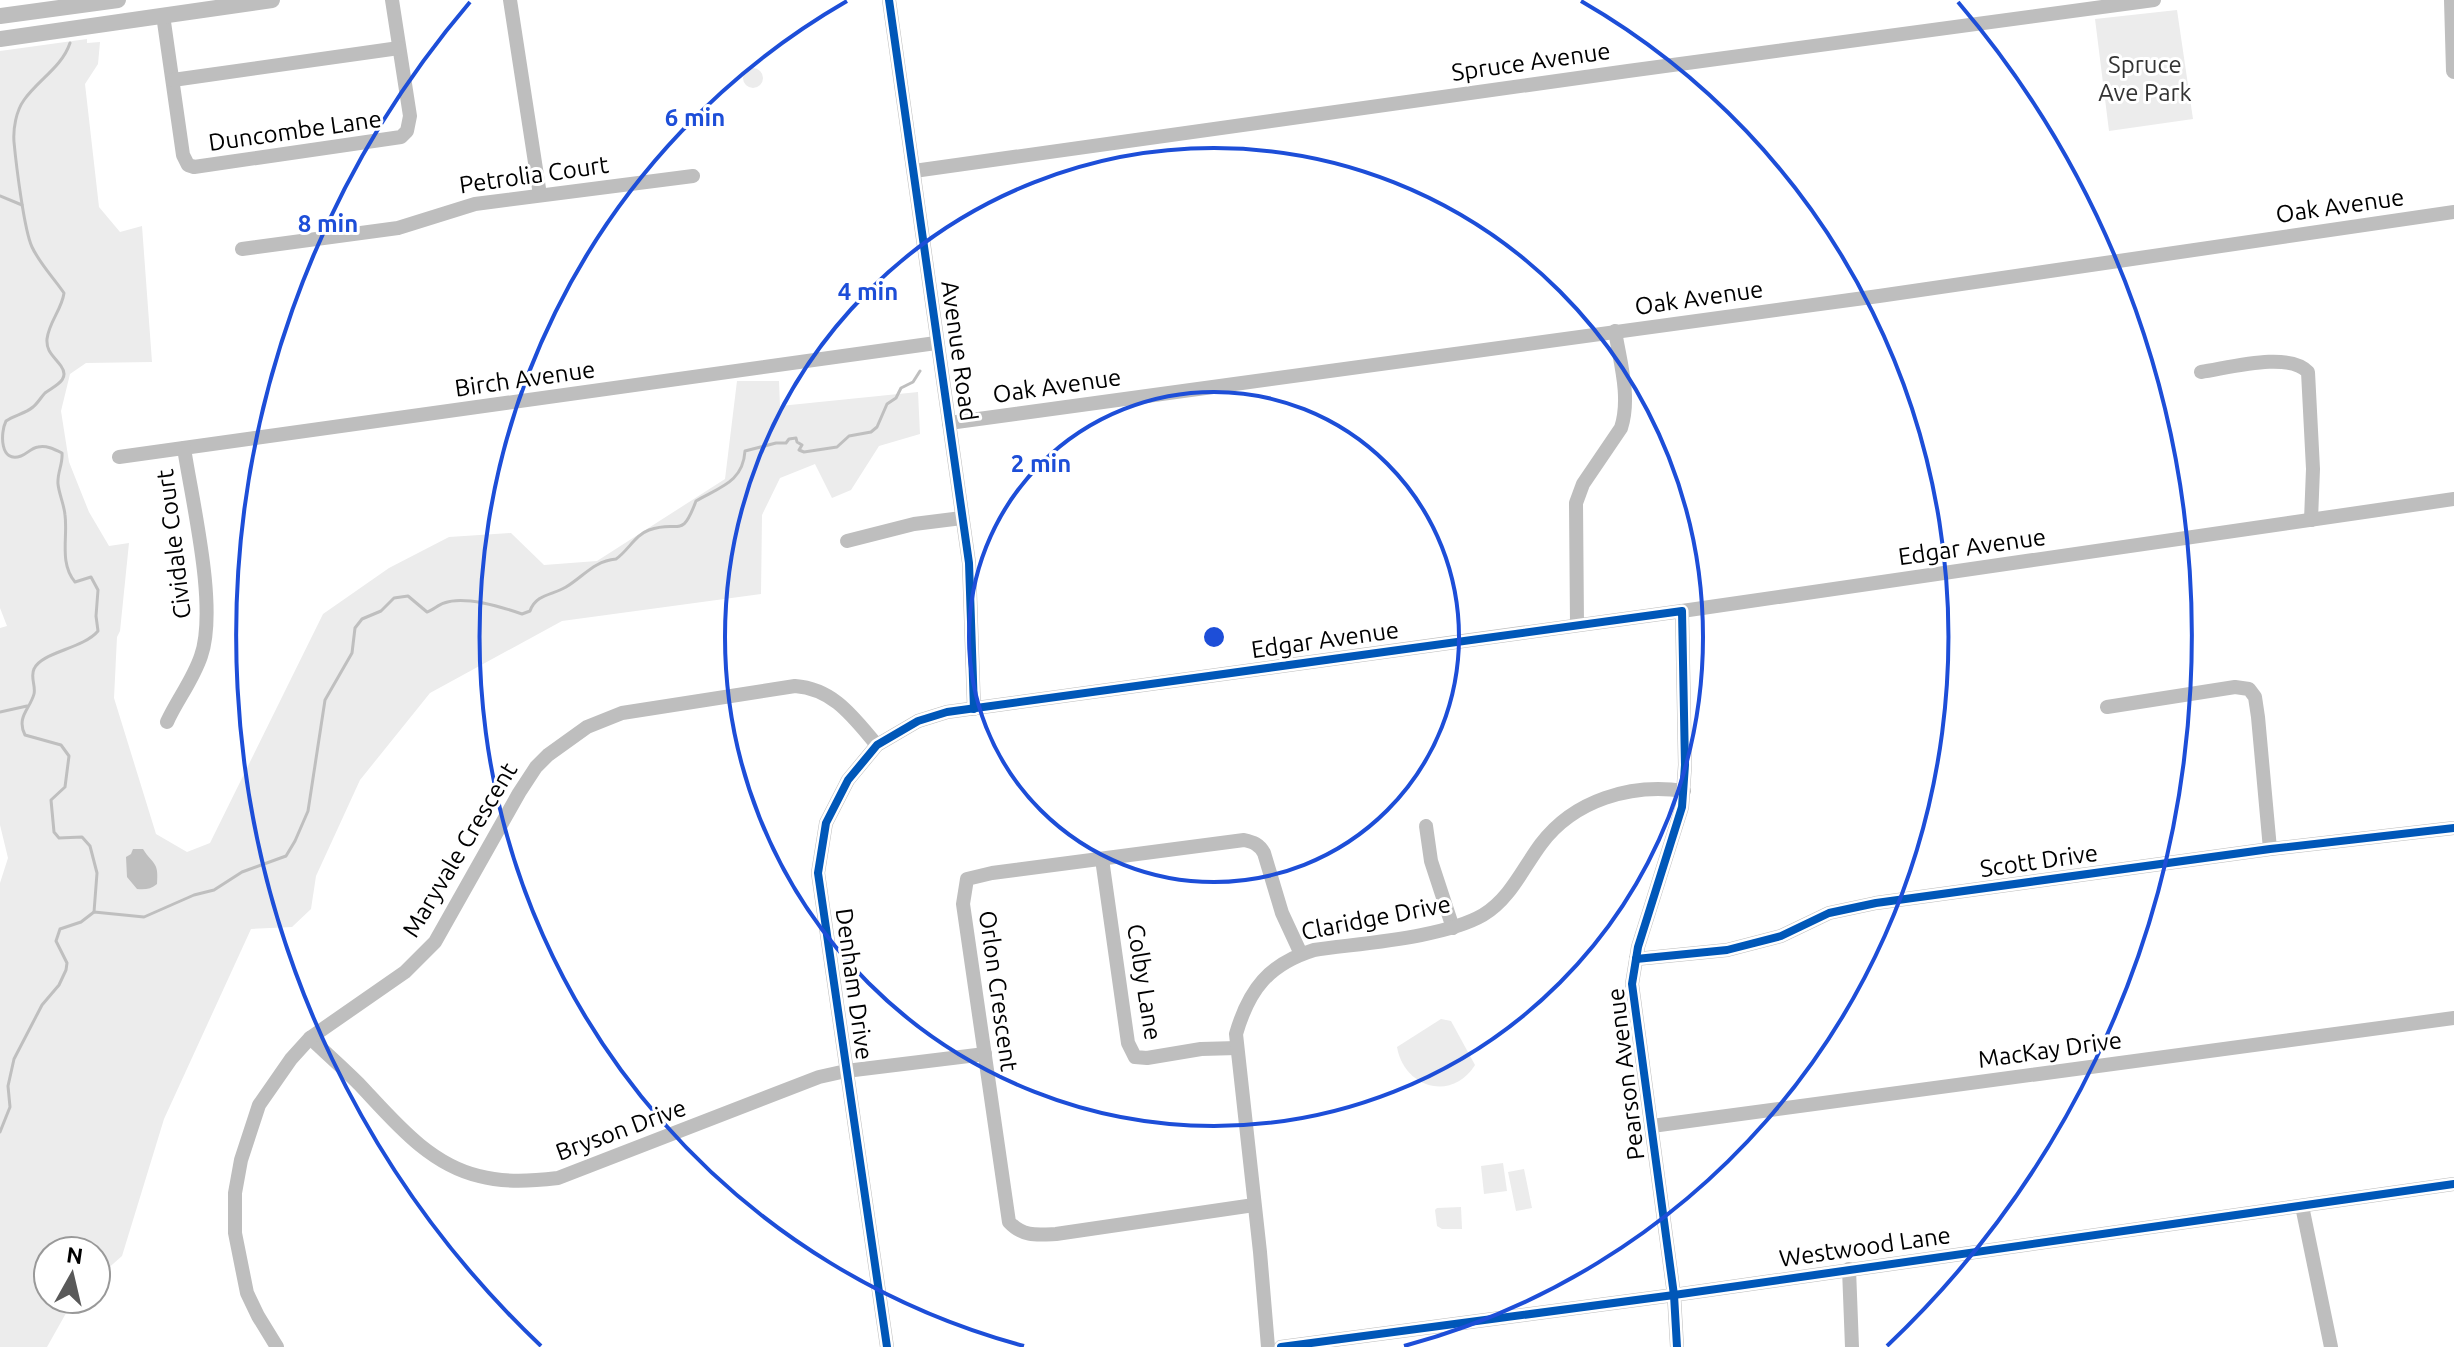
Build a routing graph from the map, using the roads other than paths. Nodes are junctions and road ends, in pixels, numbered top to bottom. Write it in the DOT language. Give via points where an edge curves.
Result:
graph roads {
  1 [pos="118,0"];
  2 [pos="272,0"];
  3 [pos="392,0"];
  4 [pos="510,0"];
  5 [pos="889,0"];
  6 [pos="2154,0"];
  7 [pos="2452,0"];
  8 [pos="76,6"];
  9 [pos="163,15"];
  10 [pos="0,16"];
  11 [pos="83,27"];
  12 [pos="0,39"];
  13 [pos="399,48"];
  14 [pos="2454,71"];
  15 [pos="173,80"];
  16 [pos="914,171"];
  17 [pos="693,176"];
  18 [pos="540,195"];
  19 [pos="2454,212"];
  20 [pos="242,249"];
  21 [pos="1615,331"];
  22 [pos="936,343"];
  23 [pos="2201,372"];
  24 [pos="949,423"];
  25 [pos="184,448"];
  26 [pos="119,457"];
  27 [pos="2454,499"];
  28 [pos="962,518"];
  29 [pos="2311,520"];
  30 [pos="847,541"];
  31 [pos="1682,611"];
  32 [pos="1577,624"];
  33 [pos="2107,707"];
  34 [pos="974,709"];
  35 [pos="167,722"];
  36 [pos="877,745"];
  37 [pos="1684,791"];
  38 [pos="1426,826"];
  39 [pos="2454,828"];
  40 [pos="2270,849"];
  41 [pos="1102,859"];
  42 [pos="1453,928"];
  43 [pos="1301,954"];
  44 [pos="1636,959"];
  45 [pos="2454,1018"];
  46 [pos="310,1038"];
  47 [pos="1237,1048"];
  48 [pos="985,1054"];
  49 [pos="846,1071"];
  50 [pos="1652,1126"];
  51 [pos="2454,1184"];
  52 [pos="1254,1205"];
  53 [pos="2302,1206"];
  54 [pos="1849,1269"];
  55 [pos="1674,1295"];
  56 [pos="277,1347"];
  57 [pos="887,1347"];
  58 [pos="1268,1347"];
  59 [pos="1281,1347"];
  60 [pos="1677,1347"];
  61 [pos="1852,1347"];
  62 [pos="2331,1347"];
  1 -- 8 [label="main road"];
  2 -- 9 [label="main road"];
  3 -- 13 [label="street, Duncombe Lane"];
  4 -- 18 [label="street"];
  5 -- 16 [label="street, Avenue Road"];
  6 -- 16 [label="street, Spruce Avenue"];
  7 -- 14 [label="main road"];
  8 -- 10 [label="main road"];
  8 -- 11 [label="main road"];
  9 -- 11 [label="main road"];
  9 -- 15 [label="street, Duncombe Lane"];
  11 -- 12 [label="main road"];
  13 -- 15 [label="street"];
  13 -- 15 [label="street, Duncombe Lane" via="410,123 393,140 194,167 183,155"];
  16 -- 22 [label="street, Avenue Road"];
  17 -- 18 [label="street, Petrolia Court"];
  18 -- 20 [label="street, Petrolia Court" via="466,206 398,228"];
  19 -- 21 [label="street, Oak Avenue"];
  21 -- 24 [label="street, Oak Avenue"];
  21 -- 32 [label="street" via="1626,398 1624,419 1576,503"];
  22 -- 24 [label="street, Avenue Road"];
  22 -- 25 [label="street, Birch Avenue"];
  23 -- 29 [label="street" via="2284,361 2308,372"];
  24 -- 28 [label="street, Avenue Road"];
  25 -- 26 [label="street, Birch Avenue"];
  25 -- 35 [label="street, Cividale Court" via="208,620 202,654"];
  27 -- 29 [label="street, Edgar Avenue"];
  28 -- 30 [label="street"];
  28 -- 34 [label="street, Avenue Road" via="969,563"];
  29 -- 31 [label="street, Edgar Avenue"];
  31 -- 32 [label="street, Edgar Avenue"];
  31 -- 37 [label="street, Pearson Avenue"];
  32 -- 34 [label="street, Edgar Avenue"];
  33 -- 40 [label="street" via="2249,689 2255,697"];
  34 -- 36 [label="street, Denham Drive" via="918,721"];
  36 -- 46 [label="street, Maryvale Crescent" via="826,694 795,686 636,709 587,727 536,767 420,959"];
  36 -- 49 [label="street, Denham Drive" via="848,780 826,823 818,873"];
  37 -- 42 [label="street, Claridge Drive" via="1618,793 1582,806 1554,829 1522,875 1484,914"];
  37 -- 44 [label="street, Pearson Avenue"];
  38 -- 42 [label="street" via="1431,861"];
  39 -- 40 [label="street, Scott Drive"];
  40 -- 44 [label="street, Scott Drive" via="1876,903 1829,913 1781,936 1727,950"];
  41 -- 43 [label="street, Orlon Crescent" via="1251,841 1264,853"];
  41 -- 47 [label="street, Colby Lane" via="1128,1043 1135,1057"];
  41 -- 48 [label="street, Orlon Crescent" via="967,879 963,904"];
  42 -- 43 [label="street, Claridge Drive"];
  43 -- 47 [label="street, Claridge Drive" via="1271,971 1256,989 1242,1014"];
  44 -- 50 [label="street, Pearson Avenue" via="1632,984"];
  45 -- 50 [label="street, MacKay Drive"];
  46 -- 49 [label="street, Bryson Drive" via="400,1130 462,1170 504,1180 558,1178"];
  46 -- 56 [label="street, Maryvale Crescent" via="259,1105 235,1193 235,1233 247,1293"];
  47 -- 52 [label="street, Claridge Drive"];
  48 -- 49 [label="street, Bryson Drive"];
  48 -- 52 [label="street, Orlon Crescent" via="1009,1222 1023,1234 1056,1234"];
  49 -- 57 [label="street, Denham Drive"];
  50 -- 55 [label="street, Pearson Avenue"];
  51 -- 53 [label="street, Westwood Lane"];
  52 -- 58 [label="street, Claridge Drive"];
  53 -- 54 [label="street, Westwood Lane"];
  53 -- 62 [label="street"];
  54 -- 55 [label="street, Westwood Lane"];
  54 -- 61 [label="street"];
  55 -- 59 [label="street, Westwood Lane"];
  55 -- 60 [label="street, Pearson Avenue"];
}
